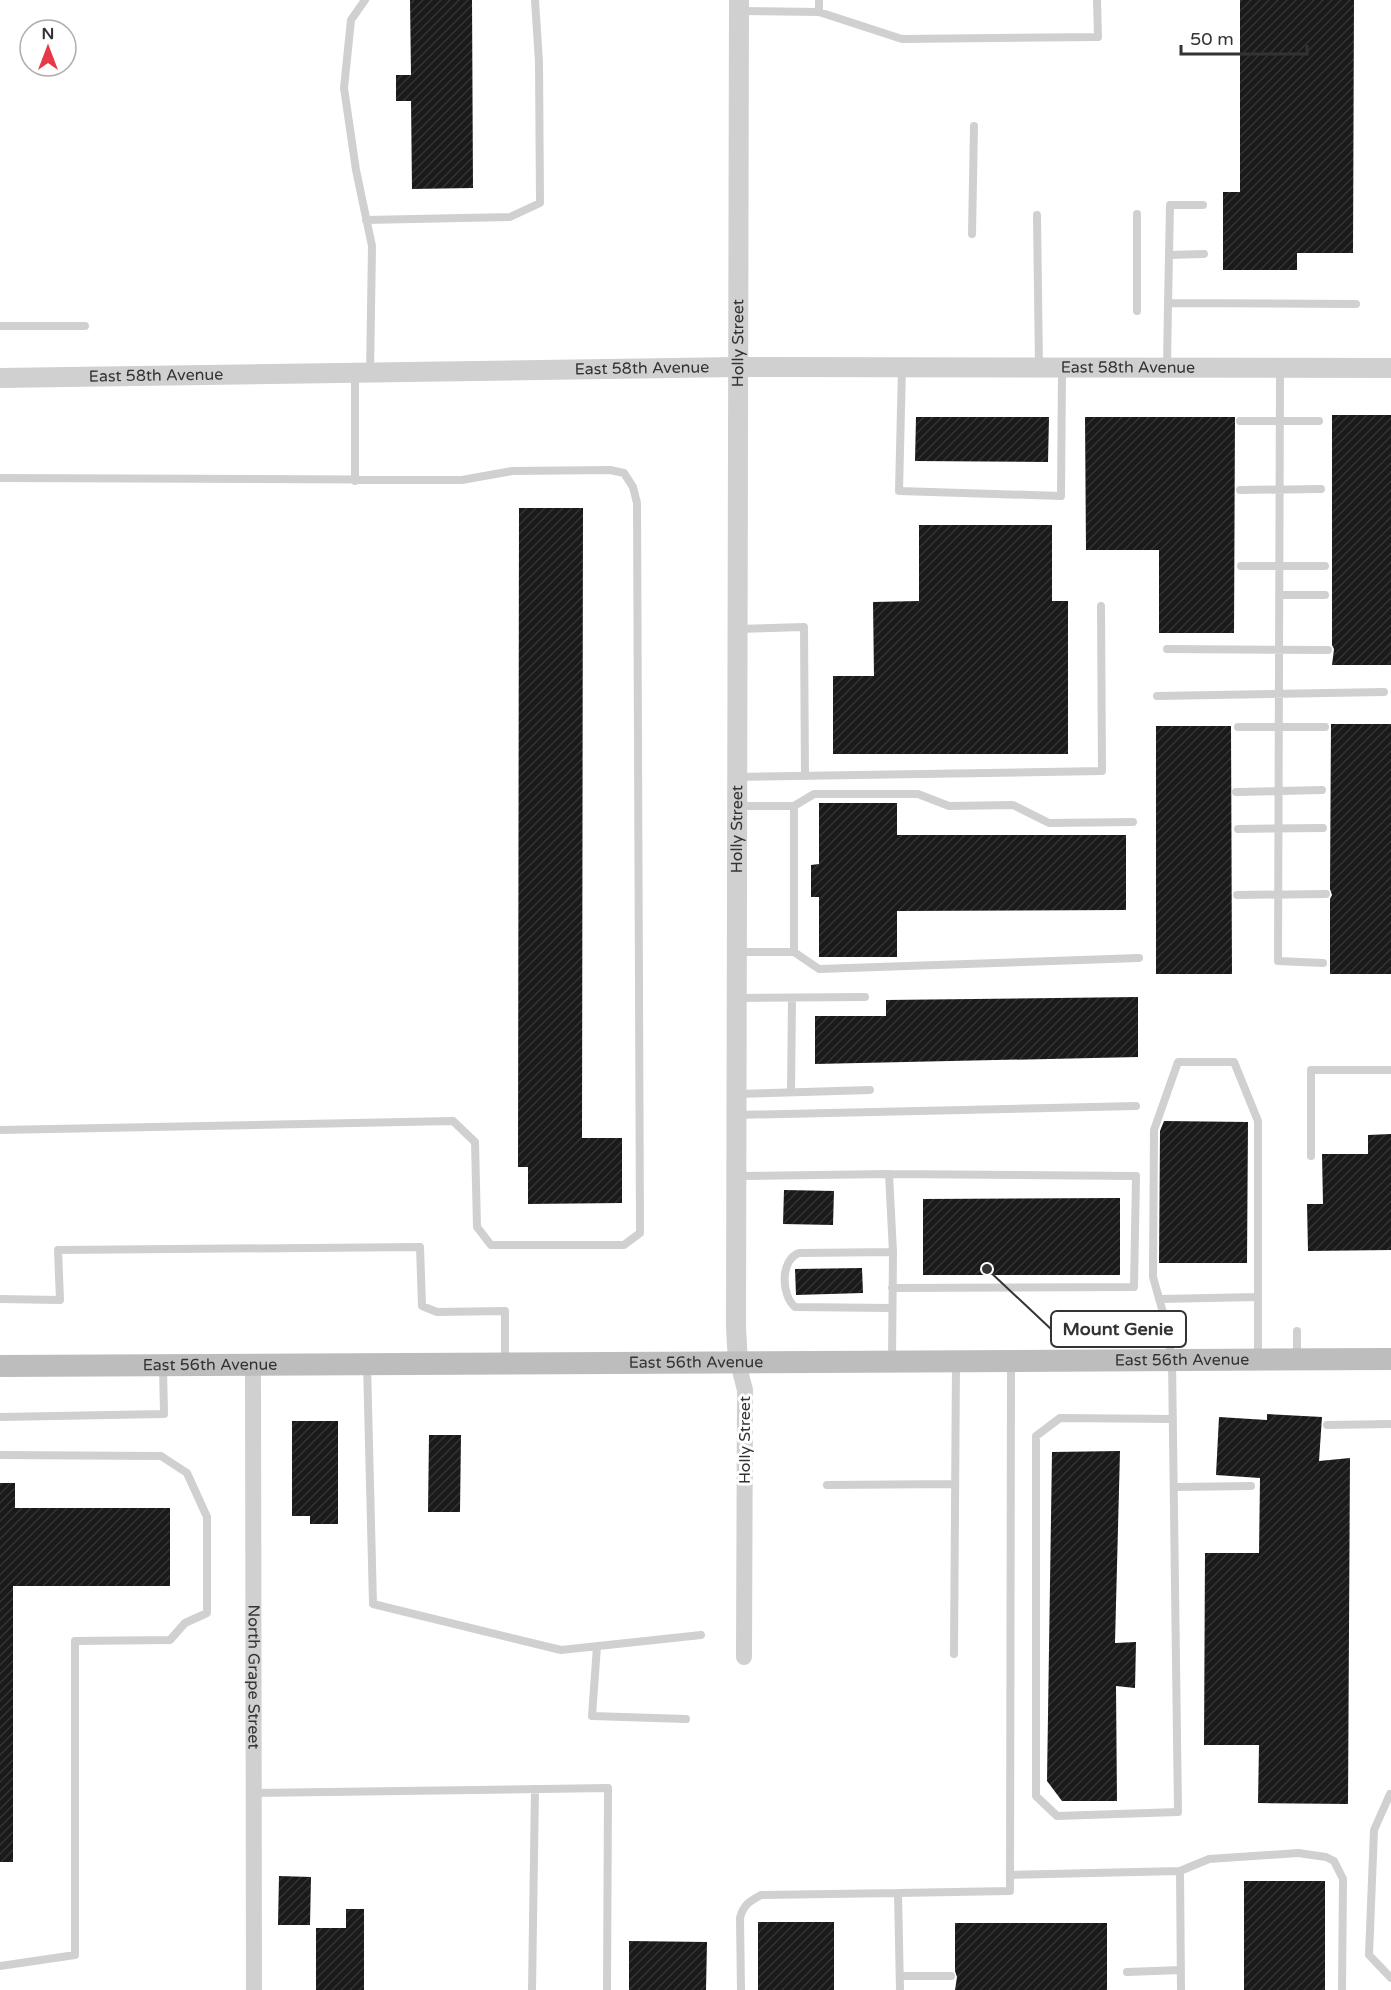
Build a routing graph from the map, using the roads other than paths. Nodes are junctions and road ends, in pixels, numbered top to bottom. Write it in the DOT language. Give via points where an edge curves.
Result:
graph roads {
  1 [pos="365,0"];
  2 [pos="535,0"];
  3 [pos="819,0"];
  4 [pos="1097,0"];
  5 [pos="739,6"];
  6 [pos="819,12"];
  7 [pos="974,126"];
  8 [pos="1203,205"];
  9 [pos="1137,214"];
  10 [pos="1037,215"];
  11 [pos="366,220"];
  12 [pos="972,234"];
  13 [pos="1204,254"];
  14 [pos="1169,255"];
  15 [pos="1168,303"];
  16 [pos="1356,304"];
  17 [pos="1137,311"];
  18 [pos="0,326"];
  19 [pos="85,326"];
  20 [pos="737,367"];
  21 [pos="902,367"];
  22 [pos="1039,367"];
  23 [pos="1062,367"];
  24 [pos="1167,367"];
  25 [pos="1280,367"];
  26 [pos="1391,368"];
  27 [pos="362,374"];
  28 [pos="0,378"];
  29 [pos="1240,421"];
  30 [pos="1280,421"];
  31 [pos="1319,421"];
  32 [pos="0,478"];
  33 [pos="355,481"];
  34 [pos="1280,489"];
  35 [pos="1321,489"];
  36 [pos="1240,490"];
  37 [pos="1241,566"];
  38 [pos="1279,566"];
  39 [pos="1325,566"];
  40 [pos="1279,595"];
  41 [pos="1325,595"];
  42 [pos="1101,606"];
  43 [pos="737,629"];
  44 [pos="1167,649"];
  45 [pos="1279,650"];
  46 [pos="1328,650"];
  47 [pos="1384,692"];
  48 [pos="1279,693"];
  49 [pos="1157,696"];
  50 [pos="1279,727"];
  51 [pos="1324,727"];
  52 [pos="1238,728"];
  53 [pos="805,776"];
  54 [pos="736,777"];
  55 [pos="1322,790"];
  56 [pos="1236,792"];
  57 [pos="1279,792"];
  58 [pos="736,806"];
  59 [pos="794,806"];
  60 [pos="1133,822"];
  61 [pos="1323,828"];
  62 [pos="1238,829"];
  63 [pos="1278,829"];
  64 [pos="1278,894"];
  65 [pos="1326,894"];
  66 [pos="1237,895"];
  67 [pos="794,951"];
  68 [pos="736,952"];
  69 [pos="1140,958"];
  70 [pos="1323,963"];
  71 [pos="736,998"];
  72 [pos="792,998"];
  73 [pos="865,998"];
  74 [pos="1391,1070"];
  75 [pos="870,1090"];
  76 [pos="791,1092"];
  77 [pos="736,1094"];
  78 [pos="1136,1106"];
  79 [pos="736,1115"];
  80 [pos="0,1130"];
  81 [pos="1311,1156"];
  82 [pos="890,1174"];
  83 [pos="736,1176"];
  84 [pos="893,1252"];
  85 [pos="892,1288"];
  86 [pos="1258,1297"];
  87 [pos="0,1299"];
  88 [pos="1159,1299"];
  89 [pos="891,1308"];
  90 [pos="1297,1331"];
  91 [pos="1297,1359"];
  92 [pos="1391,1359"];
  93 [pos="1172,1360"];
  94 [pos="1258,1360"];
  95 [pos="1011,1361"];
  96 [pos="892,1362"];
  97 [pos="956,1362"];
  98 [pos="505,1363"];
  99 [pos="738,1363"];
  100 [pos="366,1364"];
  101 [pos="163,1365"];
  102 [pos="253,1365"];
  103 [pos="0,1366"];
  104 [pos="0,1417"];
  105 [pos="1173,1419"];
  106 [pos="1391,1424"];
  107 [pos="1327,1425"];
  108 [pos="0,1455"];
  109 [pos="955,1484"];
  110 [pos="827,1485"];
  111 [pos="1251,1486"];
  112 [pos="1174,1487"];
  113 [pos="701,1635"];
  114 [pos="597,1646"];
  115 [pos="954,1654"];
  116 [pos="744,1657"];
  117 [pos="686,1719"];
  118 [pos="535,1789"];
  119 [pos="254,1793"];
  120 [pos="1390,1794"];
  121 [pos="1180,1871"];
  122 [pos="1010,1875"];
  123 [pos="898,1893"];
  124 [pos="0,1966"];
  125 [pos="1181,1970"];
  126 [pos="1127,1972"];
  127 [pos="951,1976"];
  128 [pos="900,1977"];
  129 [pos="1391,1978"];
  130 [pos="254,1990"];
  131 [pos="532,1990"];
  132 [pos="607,1990"];
  133 [pos="741,1990"];
  134 [pos="900,1990"];
  135 [pos="1181,1990"];
  136 [pos="1342,1990"];
  1 -- 11 [label="lane" via="351,20 344,88"];
  2 -- 11 [label="lane" via="540,203 510,217"];
  3 -- 6 [label="lane"];
  4 -- 6 [label="lane" via="1098,37 902,39"];
  5 -- 6 [label="lane"];
  5 -- 20 [label="street, Holly Street"];
  7 -- 12 [label="lane"];
  8 -- 14 [label="lane" via="1170,205"];
  9 -- 17 [label="lane"];
  10 -- 22 [label="lane"];
  11 -- 27 [label="lane" via="372,246"];
  13 -- 14 [label="lane"];
  14 -- 15 [label="lane"];
  15 -- 16 [label="lane"];
  15 -- 24 [label="lane"];
  18 -- 19 [label="lane"];
  20 -- 21 [label="street, East 58th Avenue"];
  20 -- 27 [label="street, East 58th Avenue"];
  20 -- 43 [label="street, Holly Street"];
  21 -- 22 [label="street, East 58th Avenue"];
  21 -- 23 [label="lane" via="899,491 1061,496"];
  22 -- 23 [label="street, East 58th Avenue"];
  23 -- 24 [label="street, East 58th Avenue"];
  24 -- 25 [label="street, East 58th Avenue"];
  25 -- 26 [label="street, East 58th Avenue"];
  25 -- 30 [label="lane"];
  27 -- 28 [label="street, East 58th Avenue"];
  27 -- 33 [label="lane"];
  29 -- 30 [label="lane"];
  30 -- 31 [label="lane"];
  30 -- 34 [label="lane"];
  32 -- 33 [label="lane"];
  33 -- 80 [label="lane" via="462,480 512,471 610,470 624,473 633,487 637,515 640,1233 624,1245 491,1245 477,1227 476,1142 453,1121"];
  34 -- 35 [label="lane"];
  34 -- 36 [label="lane"];
  34 -- 38 [label="lane"];
  37 -- 38 [label="lane"];
  38 -- 39 [label="lane"];
  38 -- 40 [label="lane"];
  40 -- 41 [label="lane"];
  40 -- 45 [label="lane"];
  42 -- 53 [label="lane" via="1102,771"];
  43 -- 53 [label="lane" via="804,627"];
  43 -- 54 [label="street, Holly Street"];
  44 -- 45 [label="lane"];
  45 -- 46 [label="lane"];
  45 -- 48 [label="lane"];
  47 -- 48 [label="lane"];
  48 -- 49 [label="lane"];
  48 -- 50 [label="lane"];
  50 -- 51 [label="lane"];
  50 -- 52 [label="lane"];
  50 -- 57 [label="lane"];
  53 -- 54 [label="lane"];
  54 -- 58 [label="street, Holly Street"];
  55 -- 57 [label="lane"];
  56 -- 57 [label="lane"];
  57 -- 63 [label="lane"];
  58 -- 59 [label="lane"];
  58 -- 68 [label="street, Holly Street"];
  59 -- 60 [label="lane" via="814,794 918,794 949,806 1013,806 1048,823"];
  59 -- 67 [label="lane"];
  61 -- 63 [label="lane"];
  62 -- 63 [label="lane"];
  63 -- 64 [label="lane"];
  64 -- 65 [label="lane"];
  64 -- 66 [label="lane"];
  64 -- 70 [label="lane" via="1278,961"];
  67 -- 68 [label="lane"];
  67 -- 69 [label="lane" via="819,969"];
  68 -- 71 [label="street, Holly Street"];
  71 -- 72 [label="lane"];
  71 -- 77 [label="street, Holly Street"];
  72 -- 73 [label="lane"];
  72 -- 76 [label="lane"];
  74 -- 81 [label="lane" via="1311,1070"];
  75 -- 76 [label="lane"];
  76 -- 77 [label="lane"];
  77 -- 79 [label="street, Holly Street"];
  78 -- 79 [label="lane"];
  79 -- 83 [label="street, Holly Street"];
  82 -- 83 [label="lane"];
  82 -- 84 [label="lane"];
  82 -- 85 [label="lane" via="1136,1176 1134,1287"];
  83 -- 99 [label="street, Holly Street"];
  84 -- 85 [label="lane"];
  84 -- 89 [label="lane" via="799,1253 787,1263 786,1293 795,1307"];
  85 -- 89 [label="lane"];
  86 -- 88 [label="lane"];
  86 -- 88 [label="lane" via="1258,1121 1234,1062 1178,1062 1154,1130 1153,1277"];
  86 -- 94 [label="lane"];
  87 -- 98 [label="lane" via="60,1300 58,1250 420,1247 422,1306 437,1312 504,1311"];
  88 -- 93 [label="lane"];
  89 -- 96 [label="lane"];
  90 -- 91 [label="lane"];
  91 -- 92 [label="main road, East 56th Avenue"];
  91 -- 94 [label="main road, East 56th Avenue"];
  93 -- 94 [label="main road, East 56th Avenue"];
  93 -- 95 [label="main road, East 56th Avenue"];
  93 -- 105 [label="lane"];
  95 -- 97 [label="main road, East 56th Avenue"];
  95 -- 122 [label="lane"];
  96 -- 97 [label="main road, East 56th Avenue"];
  96 -- 99 [label="main road, East 56th Avenue"];
  97 -- 109 [label="lane"];
  98 -- 99 [label="main road, East 56th Avenue"];
  98 -- 100 [label="main road, East 56th Avenue"];
  99 -- 116 [label="street, Holly Street" via="745,1390"];
  100 -- 102 [label="main road, East 56th Avenue"];
  100 -- 114 [label="lane" via="373,1604 561,1650"];
  101 -- 102 [label="main road, East 56th Avenue"];
  101 -- 103 [label="main road, East 56th Avenue"];
  101 -- 104 [label="lane" via="164,1414"];
  102 -- 119 [label="street, North Grape Street"];
  105 -- 112 [label="lane"];
  105 -- 112 [label="lane" via="1059,1418 1036,1436 1036,1796 1056,1816 1178,1812"];
  106 -- 107 [label="lane"];
  108 -- 124 [label="lane" via="161,1456 187,1473 207,1517 207,1613 185,1623 170,1640 75,1641 75,1955"];
  109 -- 110 [label="lane"];
  109 -- 115 [label="lane"];
  111 -- 112 [label="lane"];
  113 -- 114 [label="lane"];
  114 -- 117 [label="lane" via="592,1716"];
  118 -- 119 [label="lane"];
  118 -- 131 [label="lane"];
  118 -- 132 [label="lane" via="608,1788"];
  119 -- 130 [label="street, North Grape Street"];
  120 -- 129 [label="lane" via="1374,1830 1369,1955"];
  121 -- 122 [label="lane"];
  121 -- 125 [label="lane"];
  121 -- 136 [label="lane" via="1209,1859 1287,1854 1334,1861 1343,1879"];
  122 -- 123 [label="lane" via="1010,1892"];
  123 -- 128 [label="lane"];
  123 -- 133 [label="lane" via="761,1895 748,1902 740,1918"];
  125 -- 126 [label="lane"];
  125 -- 135 [label="lane"];
  127 -- 128 [label="lane"];
  128 -- 134 [label="lane"];
}
